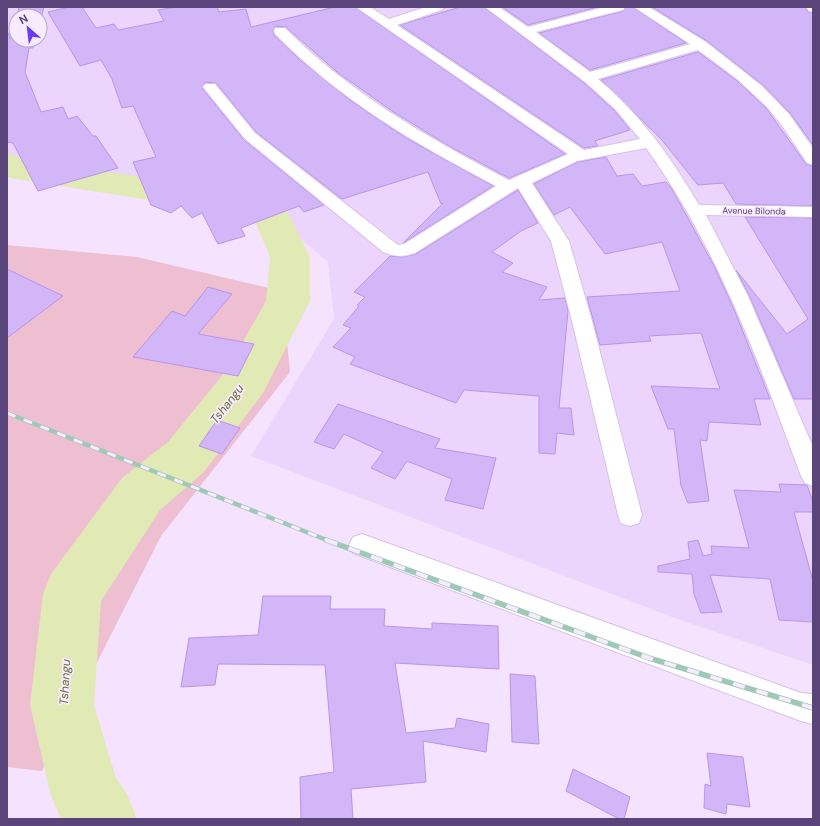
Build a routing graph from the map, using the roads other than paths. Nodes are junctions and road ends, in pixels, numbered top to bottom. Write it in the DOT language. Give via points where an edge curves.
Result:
graph roads {
  1 [pos="362,7"];
  2 [pos="438,7"];
  3 [pos="491,7"];
  4 [pos="619,7"];
  5 [pos="640,7"];
  6 [pos="387,24"];
  7 [pos="280,31"];
  8 [pos="526,31"];
  9 [pos="701,45"];
  10 [pos="589,77"];
  11 [pos="210,87"];
  12 [pos="651,142"];
  13 [pos="581,155"];
  14 [pos="813,160"];
  15 [pos="515,184"];
  16 [pos="694,210"];
  17 [pos="813,212"];
  18 [pos="813,476"];
  19 [pos="630,515"];
  20 [pos="362,545"];
  21 [pos="813,709"];
  1 -- 6 [label="street"];
  2 -- 6 [label="street"];
  3 -- 8 [label="street"];
  4 -- 8 [label="street"];
  5 -- 9 [label="street"];
  6 -- 13 [label="street"];
  7 -- 15 [label="street" via="296,49 367,105 442,152"];
  8 -- 10 [label="street"];
  9 -- 10 [label="street"];
  9 -- 14 [label="street" via="733,67 772,104 791,126"];
  10 -- 12 [label="street"];
  11 -- 15 [label="street" via="250,136 389,248 397,251 409,249"];
  12 -- 13 [label="street"];
  12 -- 16 [label="street"];
  13 -- 15 [label="street"];
  15 -- 19 [label="street" via="560,240"];
  16 -- 17 [label="street, Avenue Bilonda"];
  16 -- 18 [label="street" via="726,267 788,410"];
  20 -- 21 [label="street"];
}
